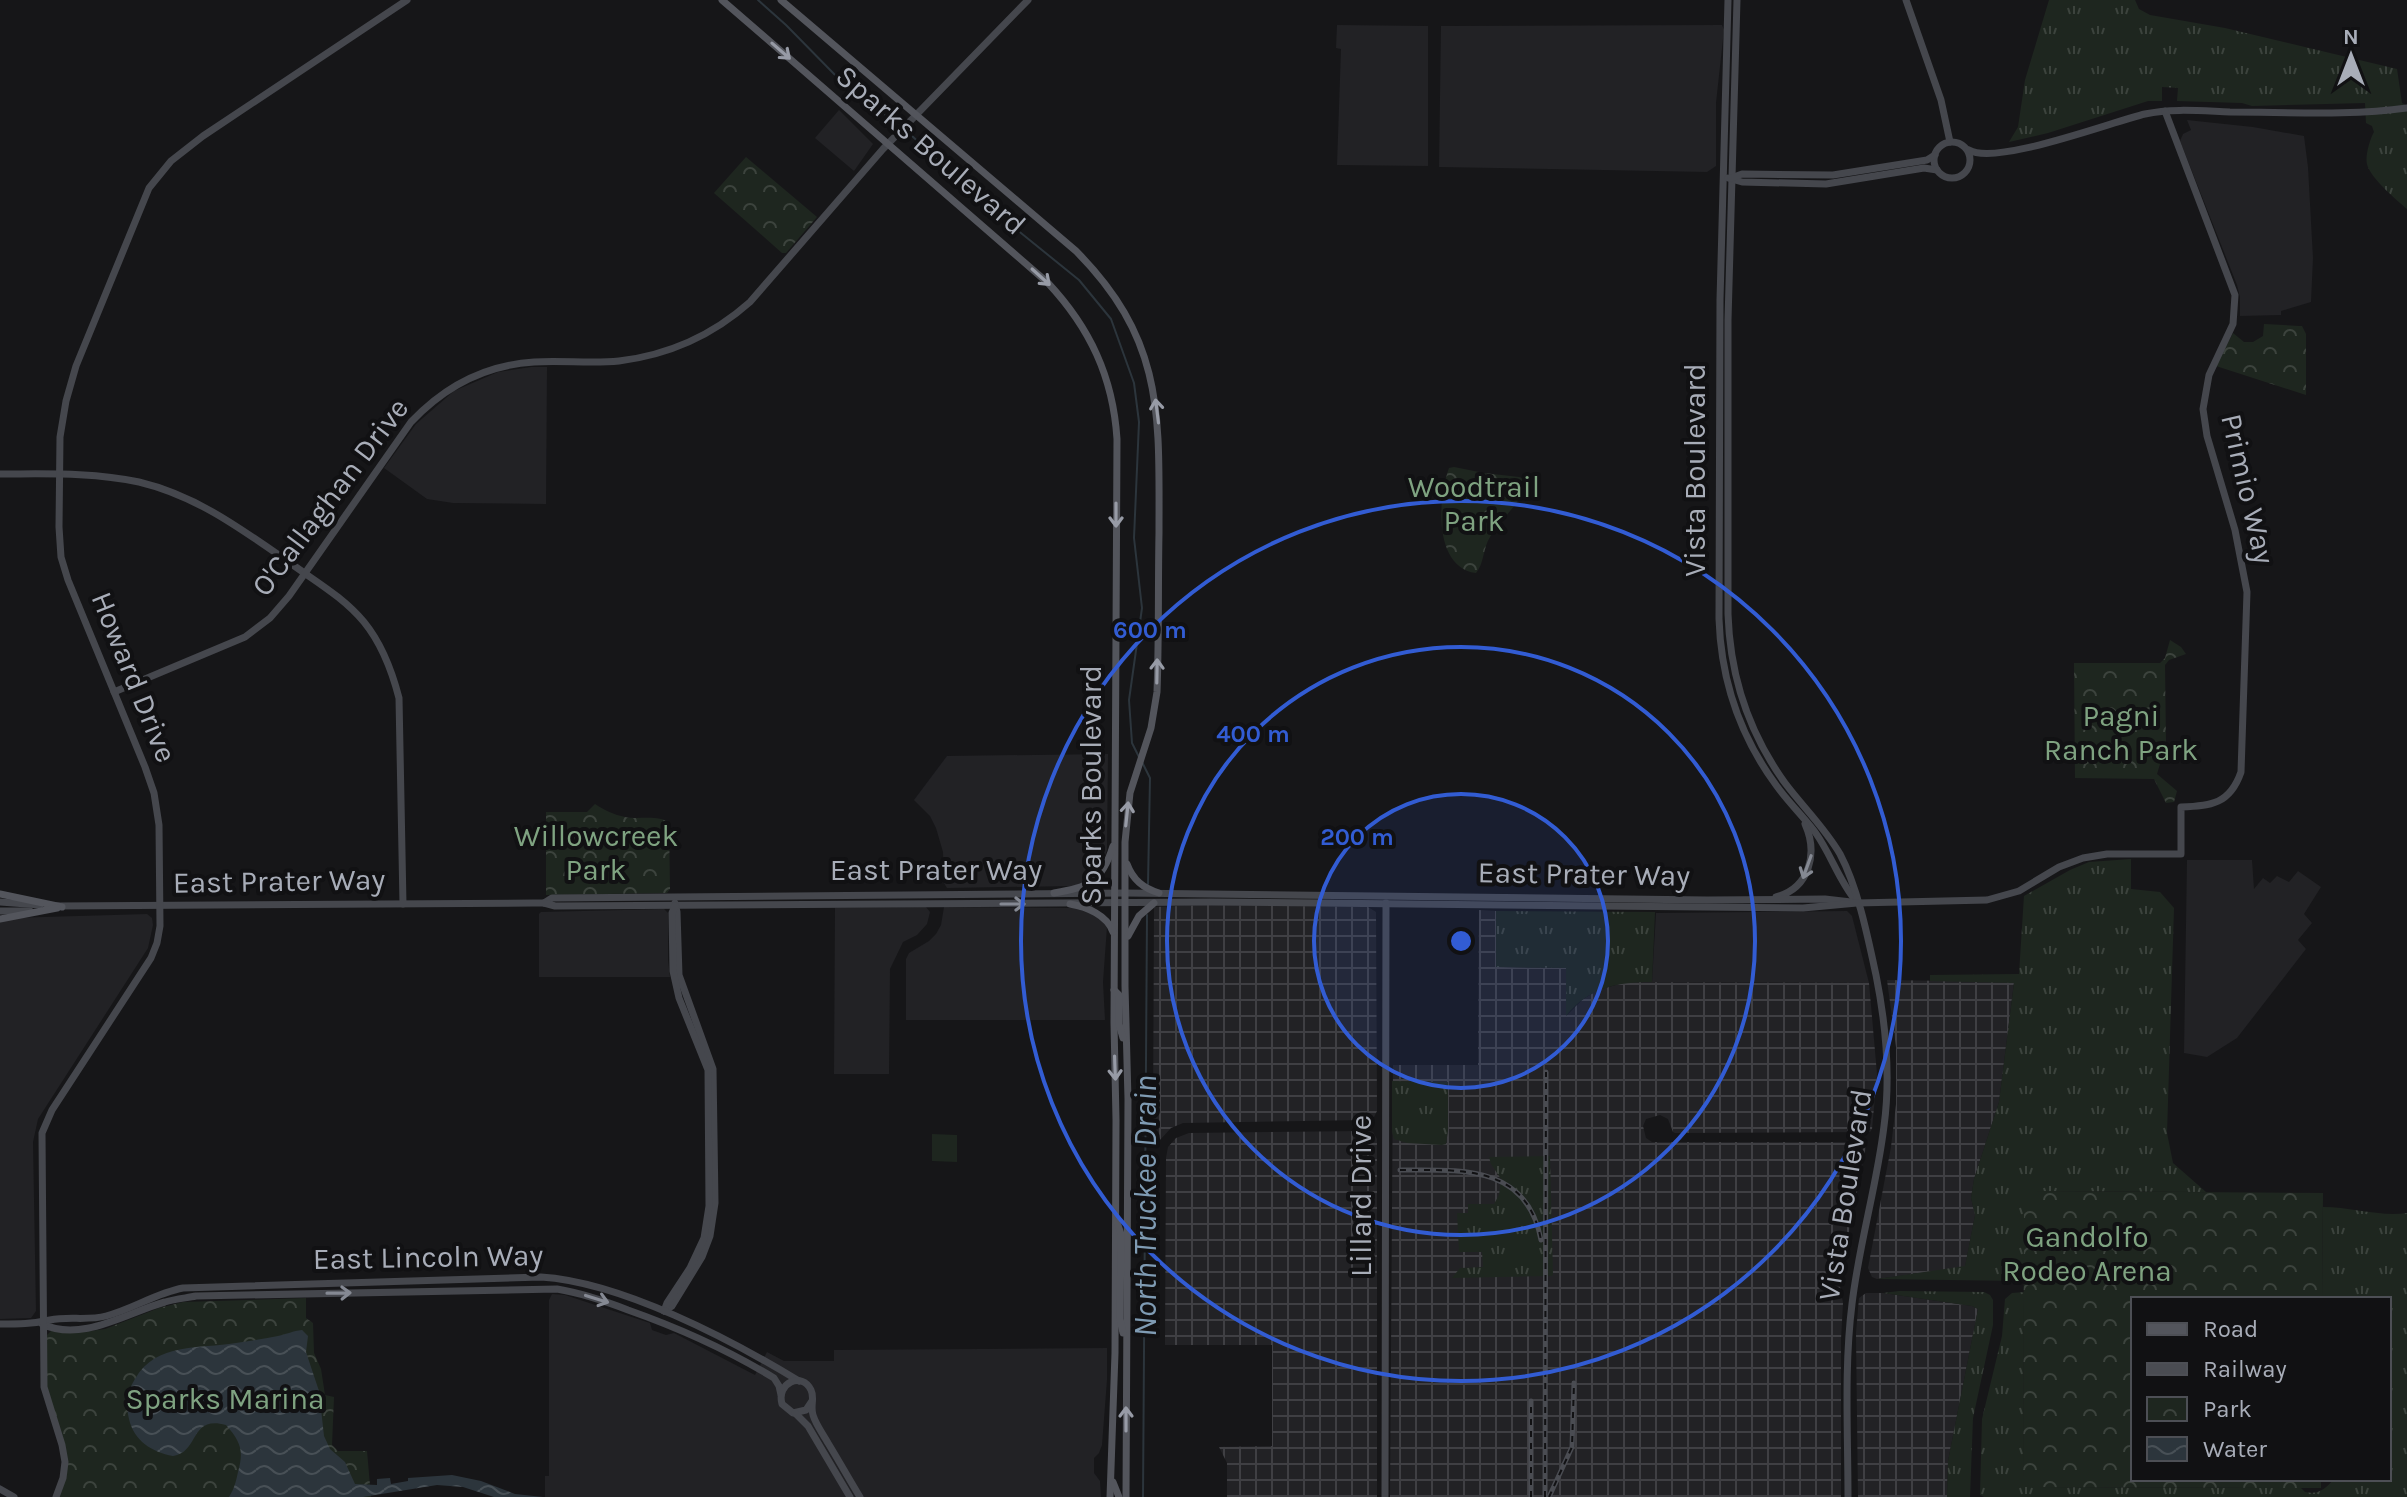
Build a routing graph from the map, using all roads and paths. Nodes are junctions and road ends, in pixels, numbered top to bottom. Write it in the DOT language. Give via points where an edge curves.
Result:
graph roads {
  1 [pos="407,0"];
  2 [pos="722,0"];
  3 [pos="781,0"];
  4 [pos="1028,0"];
  5 [pos="1728,0"];
  6 [pos="1737,0"];
  7 [pos="1906,0"];
  8 [pos="2407,108"];
  9 [pos="2165,111"];
  10 [pos="915,116"];
  11 [pos="1950,142"];
  12 [pos="887,144"];
  13 [pos="1969,150"];
  14 [pos="1935,155"];
  15 [pos="1980,155"];
  16 [pos="1970,164"];
  17 [pos="1937,170"];
  18 [pos="1726,178"];
  19 [pos="0,474"];
  20 [pos="59,474"];
  21 [pos="304,573"];
  22 [pos="1719,619"];
  23 [pos="1732,655"];
  24 [pos="1722,656"];
  25 [pos="1739,689"];
  26 [pos="114,692"];
  27 [pos="1801,815"];
  28 [pos="1115,841"];
  29 [pos="2181,854"];
  30 [pos="1125,861"];
  31 [pos="1054,893"];
  32 [pos="1115,893"];
  33 [pos="1125,893"];
  34 [pos="1159,893"];
  35 [pos="0,894"];
  36 [pos="1767,899"];
  37 [pos="1386,900"];
  38 [pos="675,901"];
  39 [pos="0,902"];
  40 [pos="1154,903"];
  41 [pos="1857,903"];
  42 [pos="403,904"];
  43 [pos="1070,904"];
  44 [pos="1115,904"];
  45 [pos="1125,904"];
  46 [pos="160,906"];
  47 [pos="62,907"];
  48 [pos="0,911"];
  49 [pos="0,919"];
  50 [pos="1114,940"];
  51 [pos="1125,950"];
  52 [pos="1114,990"];
  53 [pos="1126,1048"];
  54 [pos="1115,1219"];
  55 [pos="664,1311"];
  56 [pos="660,1321"];
  57 [pos="0,1324"];
  58 [pos="42,1324"];
  59 [pos="1126,1343"];
  60 [pos="799,1381"];
  61 [pos="781,1395"];
  62 [pos="812,1401"];
  63 [pos="795,1413"];
  64 [pos="1110,1476"];
  65 [pos="0,1489"];
  66 [pos="14,1497"];
  67 [pos="53,1497"];
  68 [pos="850,1497"];
  69 [pos="860,1497"];
  70 [pos="1110,1497"];
  71 [pos="1119,1497"];
  72 [pos="1126,1497"];
  73 [pos="1385,1497"];
  74 [pos="1848,1497"];
  1 -- 20 [label="street, Howard Drive" via="203,136 155,178 71,383 62,420"];
  2 -- 12 [label="main road, Sparks Boulevard, one-way"];
  3 -- 10 [label="main road, Sparks Boulevard"];
  4 -- 10 [label="street, O'Callaghan Drive"];
  5 -- 18 [label="street, Vista Boulevard"];
  6 -- 18 [label="street, Vista Boulevard"];
  7 -- 11 [label="street"];
  8 -- 9 [label="street"];
  9 -- 15 [label="street"];
  9 -- 29 [label="street, Primio Way" via="2235,295 2233,324 2204,391 2204,415 2247,597 2242,765 2231,791 2219,802 2181,807"];
  10 -- 12 [label="street, O'Callaghan Drive"];
  30 -- 10 [label="main road, Sparks Boulevard, one-way" via="1126,818 1157,692 1159,437 1154,389 1127,316 1095,271"];
  11 -- 13 [label="street"];
  11 -- 14 [label="street"];
  12 -- 21 [label="street, O'Callaghan Drive" via="750,302 707,333 634,359 508,365 477,374 441,395 411,422"];
  12 -- 28 [label="main road, Sparks Boulevard, one-way" via="1062,297 1094,345 1108,382 1117,439"];
  13 -- 15 [label="street"];
  13 -- 16 [label="street"];
  14 -- 17 [label="street"];
  14 -- 18 [label="street" via="1833,175"];
  15 -- 16 [label="street"];
  16 -- 17 [label="street" via="1956,177"];
  17 -- 18 [label="street" via="1826,184"];
  18 -- 22 [label="street, Vista Boulevard"];
  18 -- 23 [label="street, Vista Boulevard"];
  19 -- 20 [label="street"];
  20 -- 21 [label="street" via="120,478 177,494 230,521"];
  20 -- 26 [label="street, Howard Drive" via="64,569"];
  21 -- 26 [label="street, O'Callaghan Drive" via="270,618 245,637"];
  21 -- 42 [label="street" via="364,622 386,657 395,684 401,733"];
  22 -- 23 [label="street"];
  22 -- 24 [label="street, Vista Boulevard"];
  23 -- 25 [label="street, Vista Boulevard"];
  24 -- 25 [label="street"];
  24 -- 27 [label="street, Vista Boulevard" via="1752,747"];
  25 -- 41 [label="street, Vista Boulevard" via="1767,755 1839,853"];
  26 -- 46 [label="street, Howard Drive" via="154,793"];
  27 -- 36 [label="street, one-way" via="1812,843 1808,869 1795,888"];
  27 -- 41 [label="street, Vista Boulevard"];
  28 -- 31 [label="main road" via="1098,878"];
  28 -- 32 [label="main road, Sparks Boulevard"];
  29 -- 41 [label="street, East Prater Way" via="2083,858 2019,891 1987,900"];
  30 -- 33 [label="main road, Sparks Boulevard"];
  30 -- 34 [label="main road" via="1135,880"];
  31 -- 32 [label="street, East Prater Way"];
  31 -- 38 [label="street, East Prater Way"];
  32 -- 33 [label="street, East Prater Way"];
  32 -- 44 [label="main road, Sparks Boulevard"];
  33 -- 34 [label="street, East Prater Way"];
  33 -- 45 [label="main road, Sparks Boulevard"];
  34 -- 37 [label="street, East Prater Way"];
  35 -- 47 [label="main road"];
  36 -- 37 [label="street, East Prater Way"];
  36 -- 41 [label="street, East Prater Way"];
  37 -- 40 [label="street, East Prater Way"];
  37 -- 41 [label="street, East Prater Way" via="1803,908"];
  37 -- 73 [label="street, Lillard Drive"];
  38 -- 42 [label="street, East Prater Way"];
  38 -- 43 [label="street, East Prater Way, one-way"];
  38 -- 55 [label="street" via="679,975 713,1069 715,1203 702,1257"];
  39 -- 47 [label="street, East Prater Way"];
  40 -- 45 [label="street, East Prater Way"];
  40 -- 51 [label="main road" via="1132,924"];
  41 -- 74 [label="street, Vista Boulevard" via="1881,1005 1887,1101 1849,1327"];
  42 -- 46 [label="street, East Prater Way"];
  43 -- 44 [label="street, East Prater Way"];
  43 -- 50 [label="main road" via="1108,921"];
  44 -- 45 [label="street, East Prater Way"];
  44 -- 50 [label="main road, Sparks Boulevard"];
  45 -- 51 [label="main road, Sparks Boulevard"];
  46 -- 47 [label="street, East Prater Way"];
  46 -- 58 [label="street, Howard Drive" via="151,958 45,1125"];
  47 -- 48 [label="street, East Prater Way"];
  47 -- 49 [label="main road"];
  50 -- 52 [label="main road, Sparks Boulevard"];
  51 -- 53 [label="main road, Sparks Boulevard"];
  52 -- 53 [label="main road"];
  52 -- 54 [label="main road, Sparks Boulevard, one-way"];
  53 -- 59 [label="main road, Sparks Boulevard"];
  54 -- 59 [label="main road" via="1120,1229 1120,1319"];
  54 -- 64 [label="main road, Sparks Boulevard"];
  55 -- 56 [label="street"];
  55 -- 58 [label="street, East Lincoln Way" via="587,1285 541,1277 183,1288 106,1316"];
  55 -- 60 [label="street, East Lincoln Way"];
  58 -- 56 [label="street, East Lincoln Way, one-way" via="100,1325 196,1296 546,1289 598,1299"];
  56 -- 61 [label="street, East Lincoln Way" via="774,1378"];
  57 -- 58 [label="street, East Lincoln Way"];
  58 -- 67 [label="street, Howard Drive" via="44,1387 64,1453 64,1470"];
  72 -- 59 [label="main road, Sparks Boulevard, one-way"];
  60 -- 61 [label="street" via="787,1384"];
  60 -- 62 [label="street" via="811,1389"];
  61 -- 63 [label="street" via="784,1407"];
  62 -- 63 [label="street"];
  62 -- 69 [label="street" via="817,1424"];
  63 -- 68 [label="street"];
  64 -- 70 [label="main road, Sparks Boulevard"];
  64 -- 71 [label="main road"];
  65 -- 66 [label="street"];
}
